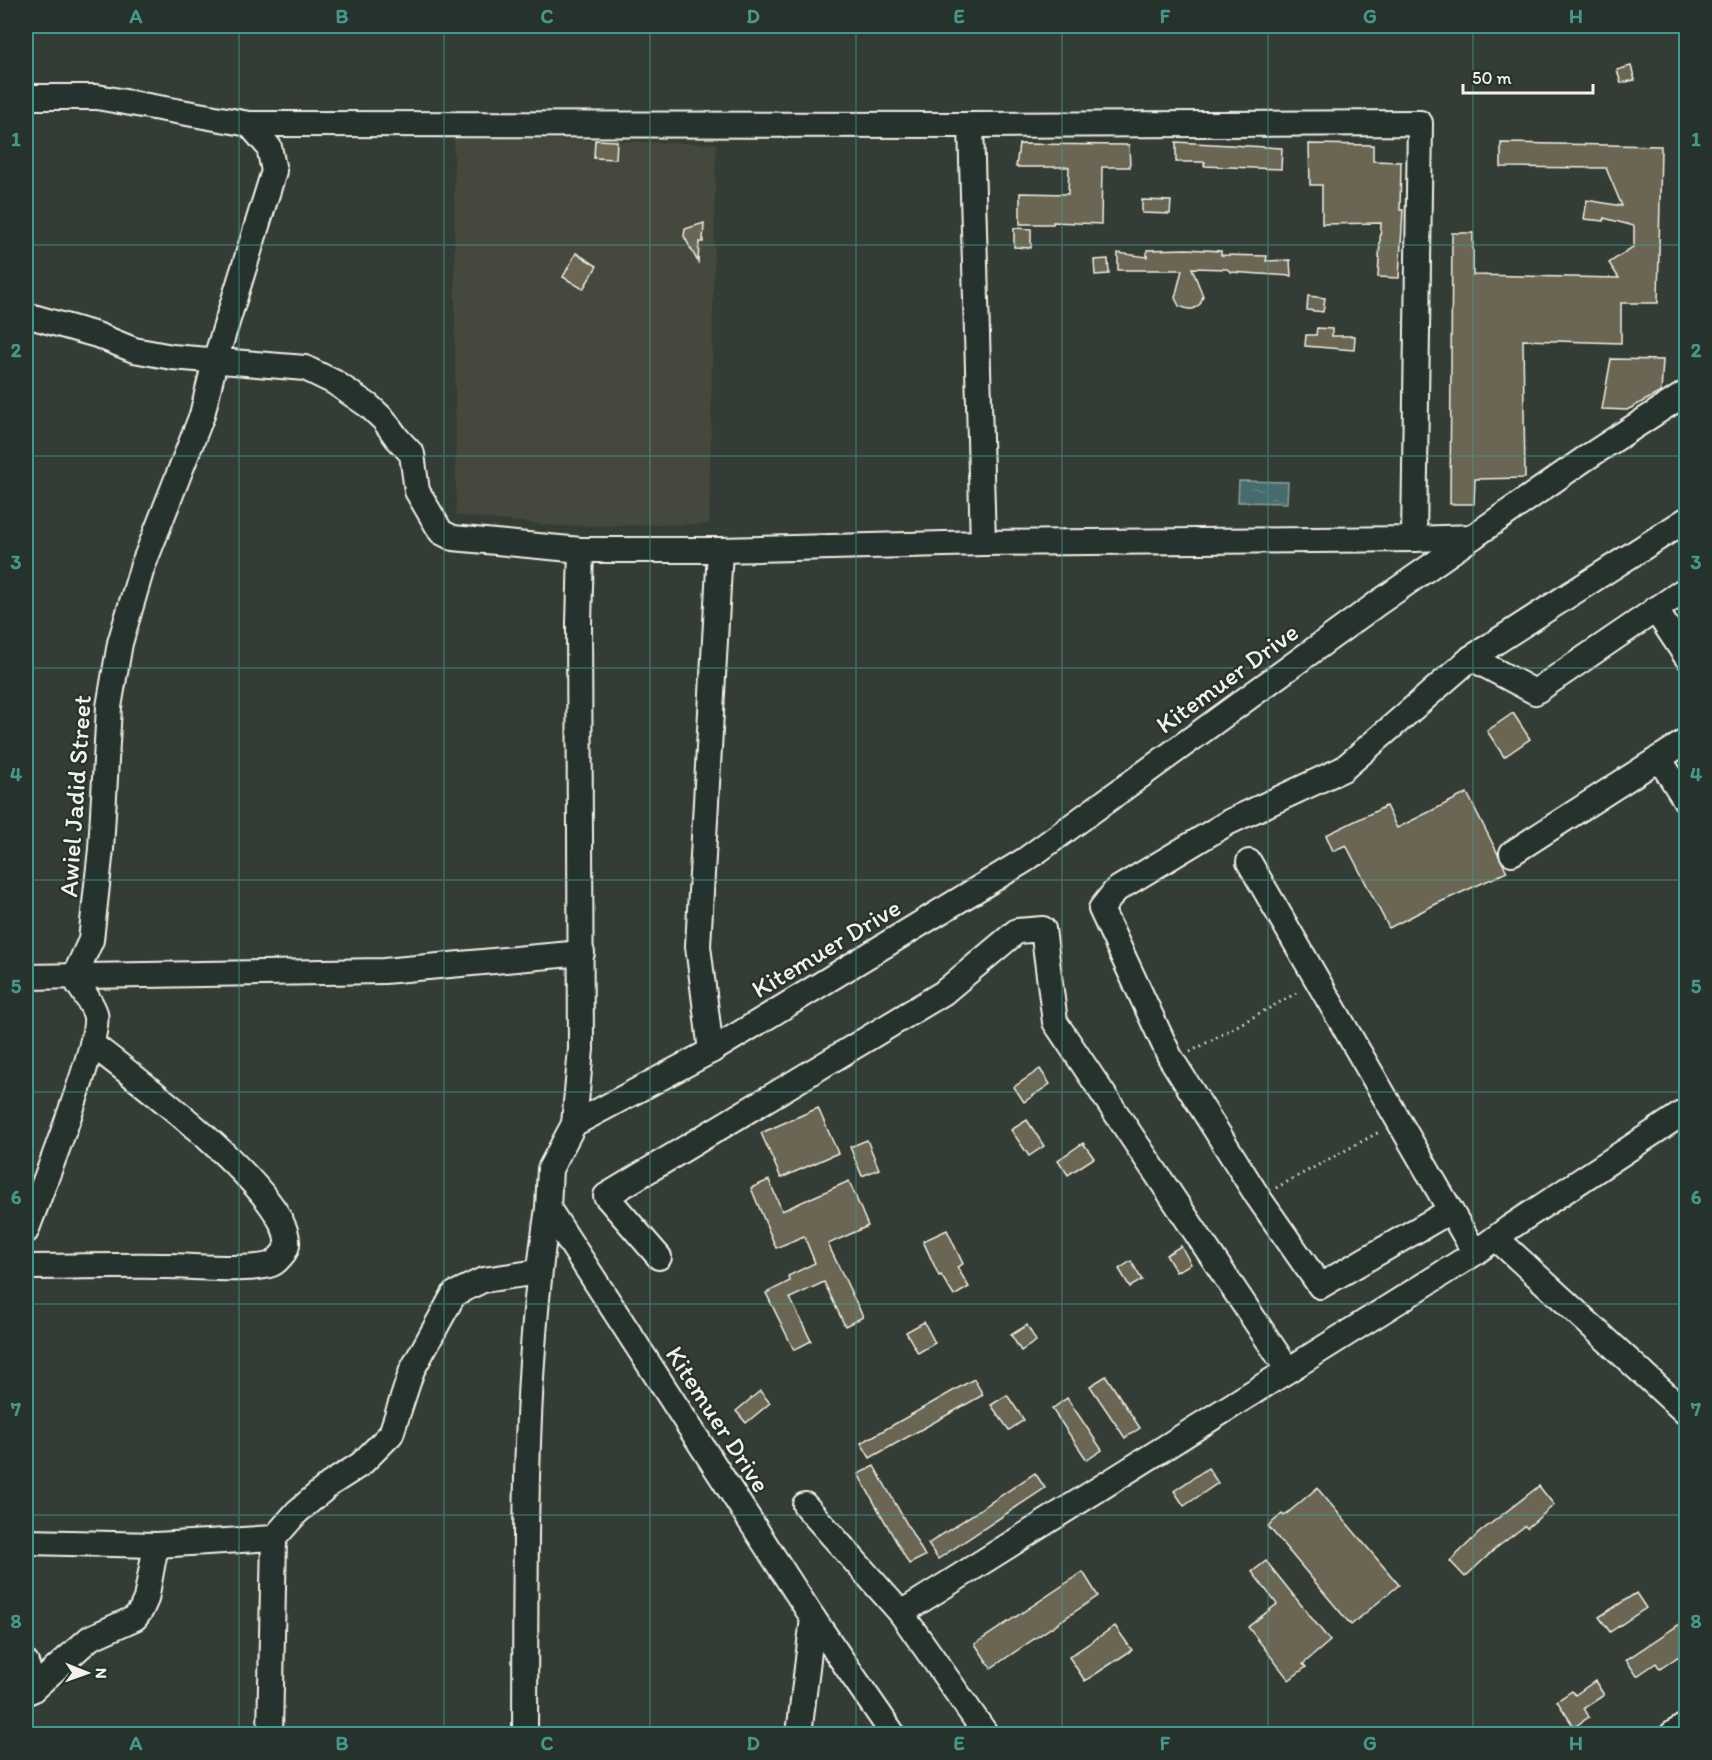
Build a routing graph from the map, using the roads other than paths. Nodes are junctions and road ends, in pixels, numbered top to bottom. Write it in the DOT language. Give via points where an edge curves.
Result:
graph roads {
  1 [pos="26,97"];
  2 [pos="249,124"];
  3 [pos="971,125"];
  4 [pos="26,315"];
  5 [pos="215,361"];
  6 [pos="1686,393"];
  7 [pos="1686,520"];
  8 [pos="1473,537"];
  9 [pos="1413,540"];
  10 [pos="983,543"];
  11 [pos="581,550"];
  12 [pos="720,550"];
  13 [pos="1686,589"];
  14 [pos="1655,609"];
  15 [pos="1686,656"];
  16 [pos="1471,658"];
  17 [pos="1686,741"];
  18 [pos="1659,758"];
  19 [pos="1686,801"];
  20 [pos="1512,853"];
  21 [pos="1249,862"];
  22 [pos="582,953"];
  23 [pos="26,977"];
  24 [pos="74,977"];
  25 [pos="92,1044"];
  26 [pos="711,1051"];
  27 [pos="1686,1112"];
  28 [pos="574,1124"];
  29 [pos="548,1208"];
  30 [pos="1450,1211"];
  31 [pos="26,1231"];
  32 [pos="1496,1238"];
  33 [pos="1475,1253"];
  34 [pos="659,1257"];
  35 [pos="26,1268"];
  36 [pos="538,1272"];
  37 [pos="1288,1370"];
  38 [pos="1686,1413"];
  39 [pos="805,1505"];
  40 [pos="274,1538"];
  41 [pos="26,1542"];
  42 [pos="156,1545"];
  43 [pos="901,1613"];
  44 [pos="813,1618"];
  45 [pos="26,1663"];
  46 [pos="29,1692"];
  47 [pos="1686,1725"];
  48 [pos="270,1734"];
  49 [pos="525,1734"];
  50 [pos="799,1734"];
  51 [pos="893,1734"];
  52 [pos="986,1734"];
  53 [pos="1672,1734"];
  1 -- 2 [label="street" via="97,97"];
  2 -- 3 [label="street"];
  2 -- 5 [label="street, Awiel Jadid Street" via="269,147 274,171"];
  3 -- 9 [label="street" via="1420,123"];
  3 -- 10 [label="street"];
  4 -- 5 [label="street" via="134,350"];
  5 -- 11 [label="street" via="305,368 334,381 369,406 412,454 417,491 444,535"];
  5 -- 24 [label="street, Awiel Jadid Street" via="202,415 142,568 120,644 108,707 101,849 91,940"];
  6 -- 8 [label="street, Kitemuer Drive"];
  7 -- 16 [label="street"];
  8 -- 9 [label="street"];
  8 -- 26 [label="street, Kitemuer Drive" via="1024,860"];
  9 -- 10 [label="street"];
  10 -- 12 [label="street"];
  11 -- 12 [label="street"];
  11 -- 22 [label="street"];
  12 -- 26 [label="street" via="698,946"];
  13 -- 14 [label="street"];
  14 -- 15 [label="street"];
  14 -- 16 [label="street" via="1535,692"];
  16 -- 30 [label="street" via="1343,769 1229,822 1116,890 1101,909 1173,1061 1258,1197 1320,1286"];
  17 -- 18 [label="street"];
  18 -- 19 [label="street"];
  18 -- 20 [label="street"];
  21 -- 30 [label="street"];
  22 -- 24 [label="street" via="384,971"];
  22 -- 28 [label="street" via="581,1049"];
  23 -- 24 [label="street"];
  24 -- 25 [label="street" via="96,1014"];
  25 -- 31 [label="street"];
  25 -- 35 [label="street" via="206,1135 247,1176 283,1225 287,1234 285,1252 274,1264 255,1268"];
  26 -- 28 [label="street, Kitemuer Drive"];
  27 -- 32 [label="street"];
  28 -- 29 [label="street" via="550,1169"];
  29 -- 36 [label="street"];
  29 -- 44 [label="street, Kitemuer Drive"];
  30 -- 33 [label="street"];
  32 -- 33 [label="street"];
  32 -- 38 [label="street"];
  33 -- 37 [label="street"];
  34 -- 37 [label="street" via="606,1196 943,993 1017,931 1043,929 1055,1022"];
  36 -- 40 [label="street" via="483,1280 454,1294 412,1370 391,1434 361,1464 297,1512"];
  36 -- 49 [label="street" via="527,1436"];
  37 -- 43 [label="street"];
  39 -- 43 [label="street"];
  40 -- 42 [label="street"];
  40 -- 48 [label="street"];
  41 -- 42 [label="street"];
  42 -- 46 [label="street" via="146,1599 135,1618 90,1638"];
  43 -- 52 [label="street"];
  44 -- 50 [label="street"];
  44 -- 51 [label="street, Kitemuer Drive"];
  45 -- 46 [label="street" via="34,1688"];
  47 -- 53 [label="street"];
}
